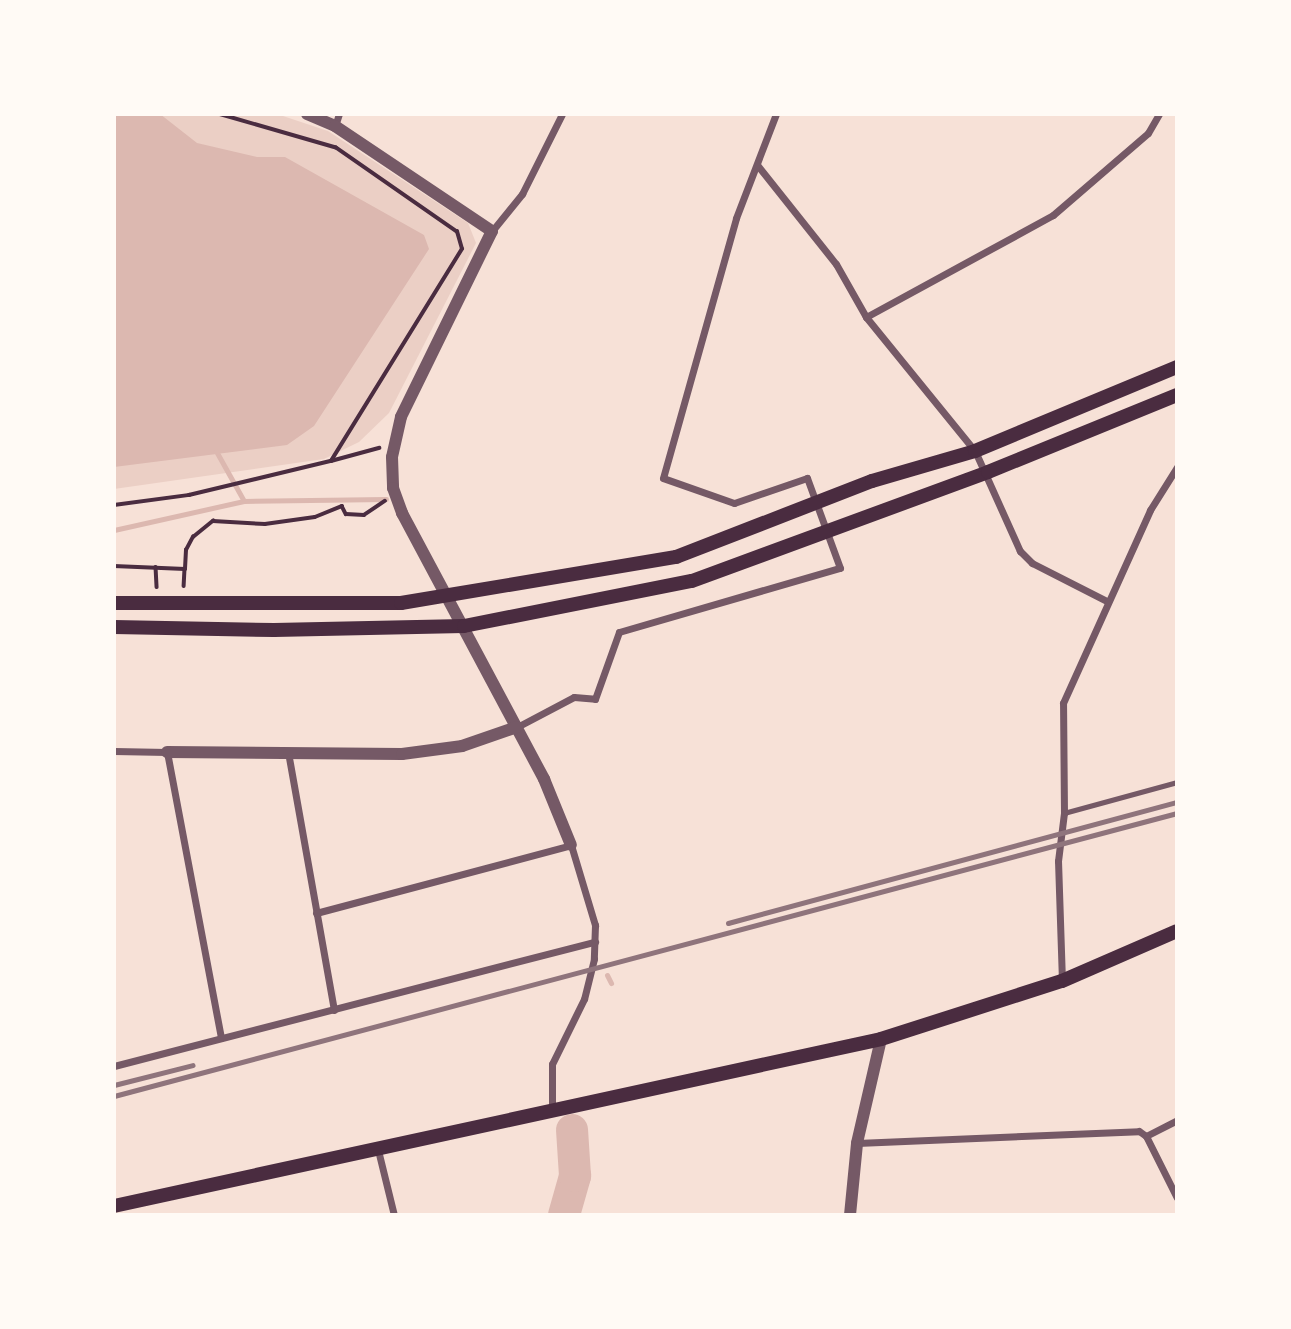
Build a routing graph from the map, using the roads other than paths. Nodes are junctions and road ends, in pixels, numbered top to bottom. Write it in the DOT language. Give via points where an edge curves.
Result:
graph roads {
  1 [pos="307,114"];
  2 [pos="562,114"];
  3 [pos="776,114"];
  4 [pos="1159,114"];
  5 [pos="337,120"];
  6 [pos="758,166"];
  7 [pos="492,231"];
  8 [pos="866,317"];
  9 [pos="1177,367"];
  10 [pos="1177,396"];
  11 [pos="975,451"];
  12 [pos="1177,467"];
  13 [pos="988,472"];
  14 [pos="446,597"];
  15 [pos="1107,601"];
  16 [pos="114,603"];
  17 [pos="464,626"];
  18 [pos="114,627"];
  19 [pos="517,727"];
  20 [pos="114,751"];
  21 [pos="167,752"];
  22 [pos="288,752"];
  23 [pos="1177,782"];
  24 [pos="1064,813"];
  25 [pos="571,845"];
  26 [pos="316,913"];
  27 [pos="1177,932"];
  28 [pos="595,943"];
  29 [pos="1062,981"];
  30 [pos="334,1010"];
  31 [pos="221,1038"];
  32 [pos="881,1040"];
  33 [pos="114,1066"];
  34 [pos="552,1111"];
  35 [pos="1177,1120"];
  36 [pos="1146,1136"];
  37 [pos="857,1143"];
  38 [pos="378,1150"];
  39 [pos="1177,1198"];
  40 [pos="114,1206"];
  41 [pos="394,1215"];
  42 [pos="850,1215"];
  1 -- 5 [label="street"];
  2 -- 7 [label="street" via="522,194"];
  3 -- 6 [label="street"];
  4 -- 8 [label="street" via="1148,132 1053,215"];
  5 -- 7 [label="street"];
  6 -- 8 [label="street" via="836,264"];
  6 -- 19 [label="street" via="736,218 663,478 734,503 807,478 840,568 619,632 595,699 573,697"];
  7 -- 14 [label="street" via="401,417 392,457 396,500"];
  8 -- 11 [label="street"];
  9 -- 11 [label="main road"];
  10 -- 13 [label="main road"];
  11 -- 13 [label="street"];
  11 -- 14 [label="main road" via="872,481 676,557"];
  12 -- 15 [label="street" via="1150,510"];
  13 -- 15 [label="street" via="1020,551 1032,564"];
  13 -- 17 [label="main road" via="692,581"];
  14 -- 16 [label="main road" via="401,603"];
  14 -- 17 [label="street"];
  15 -- 24 [label="street" via="1063,703"];
  17 -- 18 [label="main road"];
  17 -- 19 [label="street"];
  19 -- 22 [label="street" via="436,751"];
  19 -- 25 [label="street"];
  20 -- 21 [label="street"];
  21 -- 22 [label="street"];
  21 -- 31 [label="street"];
  22 -- 26 [label="street"];
  23 -- 24 [label="lane"];
  24 -- 29 [label="street" via="1058,861"];
  25 -- 26 [label="street"];
  25 -- 28 [label="street" via="591,905"];
  26 -- 30 [label="street"];
  27 -- 29 [label="main road"];
  28 -- 30 [label="street"];
  28 -- 34 [label="street" via="584,999 552,1064"];
  29 -- 32 [label="main road"];
  30 -- 31 [label="street"];
  31 -- 33 [label="street"];
  32 -- 34 [label="main road"];
  32 -- 37 [label="street"];
  34 -- 38 [label="main road"];
  35 -- 36 [label="street"];
  36 -- 37 [label="street" via="1139,1131"];
  36 -- 39 [label="street"];
  37 -- 42 [label="street"];
  38 -- 40 [label="main road"];
  38 -- 41 [label="street"];
}
